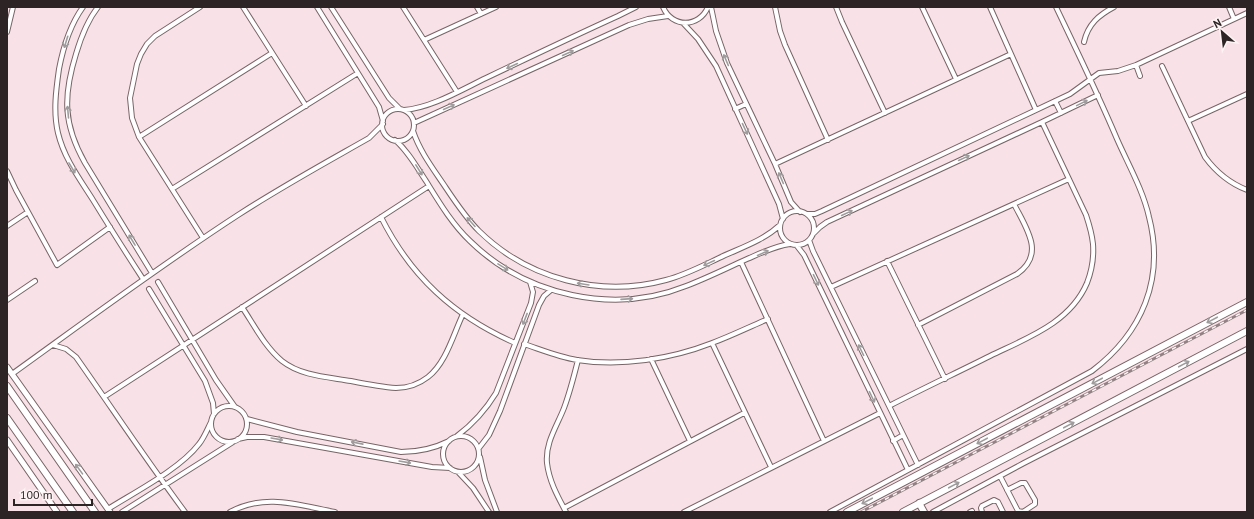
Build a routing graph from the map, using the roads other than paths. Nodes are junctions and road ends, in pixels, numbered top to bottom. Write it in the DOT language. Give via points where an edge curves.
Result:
graph roads {
  1 [pos="13,7"];
  2 [pos="83,7"];
  3 [pos="98,7"];
  4 [pos="200,7"];
  5 [pos="243,7"];
  6 [pos="317,7"];
  7 [pos="331,7"];
  8 [pos="403,7"];
  9 [pos="477,7"];
  10 [pos="496,7"];
  11 [pos="636,7"];
  12 [pos="663,7"];
  13 [pos="709,7"];
  14 [pos="775,7"];
  15 [pos="836,7"];
  16 [pos="922,7"];
  17 [pos="990,7"];
  18 [pos="1056,7"];
  19 [pos="1114,7"];
  20 [pos="1229,7"];
  21 [pos="1247,13"];
  22 [pos="481,14"];
  23 [pos="668,16"];
  24 [pos="1234,19"];
  25 [pos="683,23"];
  26 [pos="7,32"];
  27 [pos="424,40"];
  28 [pos="1084,42"];
  29 [pos="272,53"];
  30 [pos="1011,54"];
  31 [pos="1136,65"];
  32 [pos="1162,66"];
  33 [pos="358,73"];
  34 [pos="1140,76"];
  35 [pos="1090,78"];
  36 [pos="956,79"];
  37 [pos="457,92"];
  38 [pos="1247,94"];
  39 [pos="1098,95"];
  40 [pos="1055,101"];
  41 [pos="746,104"];
  42 [pos="306,106"];
  43 [pos="736,109"];
  44 [pos="402,110"];
  45 [pos="1036,110"];
  46 [pos="885,112"];
  47 [pos="1061,113"];
  48 [pos="1188,121"];
  49 [pos="383,122"];
  50 [pos="1042,122"];
  51 [pos="414,123"];
  52 [pos="413,131"];
  53 [pos="139,137"];
  54 [pos="395,140"];
  55 [pos="828,140"];
  56 [pos="775,164"];
  57 [pos="7,171"];
  58 [pos="1069,179"];
  59 [pos="429,186"];
  60 [pos="172,189"];
  61 [pos="1247,190"];
  62 [pos="1014,204"];
  63 [pos="28,212"];
  64 [pos="800,212"];
  65 [pos="807,214"];
  66 [pos="381,217"];
  67 [pos="783,219"];
  68 [pos="780,225"];
  69 [pos="7,226"];
  70 [pos="110,227"];
  71 [pos="814,233"];
  72 [pos="204,238"];
  73 [pos="809,240"];
  74 [pos="790,244"];
  75 [pos="797,246"];
  76 [pos="887,261"];
  77 [pos="741,262"];
  78 [pos="152,273"];
  79 [pos="143,279"];
  80 [pos="35,281"];
  81 [pos="158,282"];
  82 [pos="529,282"];
  83 [pos="831,287"];
  84 [pos="149,289"];
  85 [pos="551,290"];
  86 [pos="7,300"];
  87 [pos="1247,302"];
  88 [pos="242,307"];
  89 [pos="463,314"];
  90 [pos="768,319"];
  91 [pos="918,325"];
  92 [pos="1247,331"];
  93 [pos="192,340"];
  94 [pos="515,343"];
  95 [pos="712,343"];
  96 [pos="524,344"];
  97 [pos="53,345"];
  98 [pos="184,345"];
  99 [pos="1247,349"];
  100 [pos="651,359"];
  101 [pos="578,360"];
  102 [pos="7,367"];
  103 [pos="12,374"];
  104 [pos="945,378"];
  105 [pos="7,386"];
  106 [pos="104,397"];
  107 [pos="889,406"];
  108 [pos="235,407"];
  109 [pos="744,413"];
  110 [pos="880,413"];
  111 [pos="214,414"];
  112 [pos="7,418"];
  113 [pos="247,419"];
  114 [pos="211,422"];
  115 [pos="904,435"];
  116 [pos="457,436"];
  117 [pos="238,439"];
  118 [pos="7,440"];
  119 [pos="449,441"];
  120 [pos="690,441"];
  121 [pos="824,441"];
  122 [pos="893,441"];
  123 [pos="233,442"];
  124 [pos="478,448"];
  125 [pos="479,455"];
  126 [pos="918,465"];
  127 [pos="771,467"];
  128 [pos="450,468"];
  129 [pos="908,470"];
  130 [pos="457,471"];
  131 [pos="1000,476"];
  132 [pos="159,477"];
  133 [pos="165,485"];
  134 [pos="1007,490"];
  135 [pos="919,504"];
  136 [pos="109,510"];
  137 [pos="565,510"];
  138 [pos="57,512"];
  139 [pos="73,512"];
  140 [pos="95,512"];
  141 [pos="122,512"];
  142 [pos="185,512"];
  143 [pos="230,512"];
  144 [pos="335,512"];
  145 [pos="489,512"];
  146 [pos="497,512"];
  147 [pos="684,512"];
  148 [pos="830,512"];
  149 [pos="847,512"];
  150 [pos="903,512"];
  151 [pos="924,512"];
  152 [pos="934,512"];
  153 [pos="982,512"];
  154 [pos="1003,512"];
  1 -- 26 [label="street"];
  2 -- 70 [label="street, one-way" via="68,36 60,64 55,120 67,160"];
  78 -- 3 [label="street, one-way" via="84,163 71,132 67,98 70,74 85,28"];
  4 -- 53 [label="street" via="155,36 141,54 130,98 132,118"];
  5 -- 29 [label="street"];
  6 -- 33 [label="street"];
  7 -- 44 [label="street" via="389,98"];
  8 -- 27 [label="street"];
  9 -- 22 [label="street"];
  10 -- 22 [label="street"];
  11 -- 37 [label="street, one-way"];
  12 -- 23 [label="street"];
  13 -- 25 [label="street" via="700,18"];
  41 -- 13 [label="street, one-way" via="721,47"];
  14 -- 55 [label="street" via="785,45"];
  15 -- 46 [label="street"];
  16 -- 36 [label="street"];
  17 -- 30 [label="street"];
  18 -- 35 [label="street"];
  19 -- 28 [label="street" via="1093,22"];
  20 -- 24 [label="street"];
  21 -- 24 [label="street"];
  22 -- 27 [label="street"];
  23 -- 25 [label="street"];
  51 -- 23 [label="street, one-way" via="630,25"];
  24 -- 31 [label="street"];
  25 -- 43 [label="street" via="710,57"];
  27 -- 37 [label="street"];
  29 -- 42 [label="street"];
  29 -- 53 [label="street"];
  30 -- 36 [label="street"];
  30 -- 45 [label="street"];
  31 -- 34 [label="street"];
  31 -- 35 [label="street" via="1118,71 1100,72"];
  32 -- 48 [label="street"];
  33 -- 42 [label="street"];
  33 -- 49 [label="street" via="379,107"];
  35 -- 39 [label="street"];
  35 -- 40 [label="street" via="1075,91"];
  36 -- 46 [label="street"];
  37 -- 44 [label="street" via="416,109"];
  38 -- 48 [label="street"];
  47 -- 39 [label="street, one-way"];
  39 -- 126 [label="street" via="1142,195 1154,238 1154,261 1149,292 1141,313 1115,351 1092,371"];
  40 -- 45 [label="street"];
  40 -- 47 [label="street"];
  41 -- 43 [label="street"];
  41 -- 56 [label="street"];
  42 -- 60 [label="street"];
  43 -- 67 [label="street, one-way" via="780,204"];
  44 -- 49 [label="street" via="388,113"];
  44 -- 51 [label="street" via="411,115"];
  45 -- 65 [label="street" via="822,211"];
  46 -- 55 [label="street"];
  47 -- 50 [label="street"];
  48 -- 61 [label="street" via="1205,157 1215,169 1226,180"];
  49 -- 54 [label="street" via="385,133"];
  49 -- 72 [label="street" via="369,138 264,199"];
  50 -- 58 [label="street"];
  71 -- 50 [label="street, one-way" via="827,222"];
  51 -- 52 [label="street"];
  52 -- 54 [label="street" via="403,140"];
  68 -- 52 [label="street, one-way" via="763,238 666,280 612,287 569,281 523,264 479,231 456,202 422,150"];
  53 -- 60 [label="street"];
  54 -- 59 [label="street, one-way" via="408,153"];
  55 -- 56 [label="street"];
  64 -- 56 [label="street, one-way" via="791,202"];
  57 -- 63 [label="street"];
  58 -- 62 [label="street"];
  58 -- 104 [label="street" via="1086,214 1093,243 1091,273 1077,300 1068,312 1043,329"];
  59 -- 66 [label="street"];
  59 -- 82 [label="street, one-way" via="447,214 470,241 498,264"];
  60 -- 72 [label="street"];
  62 -- 76 [label="street"];
  62 -- 91 [label="street" via="1032,242 1033,250 1028,264 1017,274"];
  63 -- 69 [label="street"];
  63 -- 70 [label="street" via="57,265"];
  64 -- 65 [label="street"];
  64 -- 67 [label="street" via="790,213"];
  65 -- 71 [label="street" via="813,222"];
  66 -- 88 [label="street"];
  66 -- 89 [label="street" via="406,259 442,298"];
  67 -- 68 [label="street"];
  68 -- 74 [label="street" via="780,233"];
  70 -- 79 [label="street"];
  71 -- 73 [label="street"];
  72 -- 78 [label="street"];
  73 -- 75 [label="street"];
  73 -- 83 [label="street"];
  74 -- 75 [label="street"];
  77 -- 74 [label="street, one-way" via="776,247"];
  75 -- 110 [label="street, one-way" via="804,255"];
  76 -- 83 [label="street"];
  76 -- 91 [label="street"];
  85 -- 77 [label="street, one-way" via="602,299 644,297 685,287"];
  77 -- 90 [label="street"];
  78 -- 79 [label="street"];
  79 -- 97 [label="street"];
  80 -- 86 [label="street"];
  81 -- 93 [label="street"];
  82 -- 85 [label="street"];
  82 -- 94 [label="street, one-way" via="533,298"];
  107 -- 83 [label="street, one-way"];
  84 -- 98 [label="street"];
  85 -- 96 [label="street" via="541,300"];
  87 -- 149 [label="main road, one-way"];
  88 -- 89 [label="street" via="274,353 292,368 397,388 417,384 435,372"];
  88 -- 93 [label="street"];
  89 -- 94 [label="street"];
  90 -- 95 [label="street"];
  90 -- 121 [label="street"];
  91 -- 104 [label="street"];
  135 -- 92 [label="main road, one-way"];
  93 -- 98 [label="street"];
  93 -- 108 [label="street"];
  94 -- 116 [label="street" via="496,393 488,406"];
  95 -- 100 [label="street"];
  95 -- 109 [label="street"];
  96 -- 101 [label="street"];
  96 -- 124 [label="street" via="492,428"];
  97 -- 103 [label="street"];
  97 -- 106 [label="street" via="66,349 76,357"];
  98 -- 106 [label="street"];
  98 -- 111 [label="street" via="205,381"];
  99 -- 131 [label="street"];
  100 -- 101 [label="street" via="621,362"];
  100 -- 120 [label="street"];
  101 -- 137 [label="street" via="568,397 547,454 550,478"];
  102 -- 103 [label="street"];
  136 -- 103 [label="street, one-way"];
  104 -- 107 [label="street"];
  105 -- 140 [label="main road"];
  106 -- 132 [label="street"];
  107 -- 115 [label="street"];
  108 -- 111 [label="street" via="223,407"];
  108 -- 113 [label="street"];
  109 -- 120 [label="street"];
  109 -- 127 [label="street"];
  110 -- 121 [label="street"];
  110 -- 122 [label="street"];
  111 -- 114 [label="street"];
  112 -- 139 [label="main road"];
  113 -- 117 [label="street" via="246,431"];
  119 -- 113 [label="street, one-way" via="426,450 402,452 298,432"];
  114 -- 123 [label="street" via="212,429 220,440"];
  114 -- 132 [label="street" via="206,434 190,454"];
  115 -- 122 [label="street"];
  115 -- 126 [label="street"];
  116 -- 119 [label="street"];
  116 -- 124 [label="street" via="472,439"];
  117 -- 123 [label="street"];
  117 -- 128 [label="street, one-way" via="264,437"];
  118 -- 138 [label="street"];
  119 -- 128 [label="street" via="443,455"];
  120 -- 137 [label="street"];
  121 -- 127 [label="street"];
  122 -- 129 [label="street"];
  123 -- 133 [label="street"];
  124 -- 125 [label="street"];
  125 -- 130 [label="street" via="478,461 469,470"];
  125 -- 146 [label="street"];
  126 -- 129 [label="street"];
  127 -- 147 [label="street"];
  128 -- 130 [label="street"];
  129 -- 148 [label="street"];
  130 -- 145 [label="street" via="473,488"];
  131 -- 134 [label="street"];
  131 -- 152 [label="street"];
  132 -- 133 [label="street"];
  132 -- 136 [label="street"];
  133 -- 141 [label="street"];
  133 -- 142 [label="street"];
  134 -- 134 [label="street" via="1018,511 1023,512 1035,504 1025,483"];
  135 -- 150 [label="main road"];
  135 -- 151 [label="main road"];
  143 -- 144 [label="street" via="240,506 262,501"];
  153 -- 154 [label="street" via="980,508 994,500"];
}
